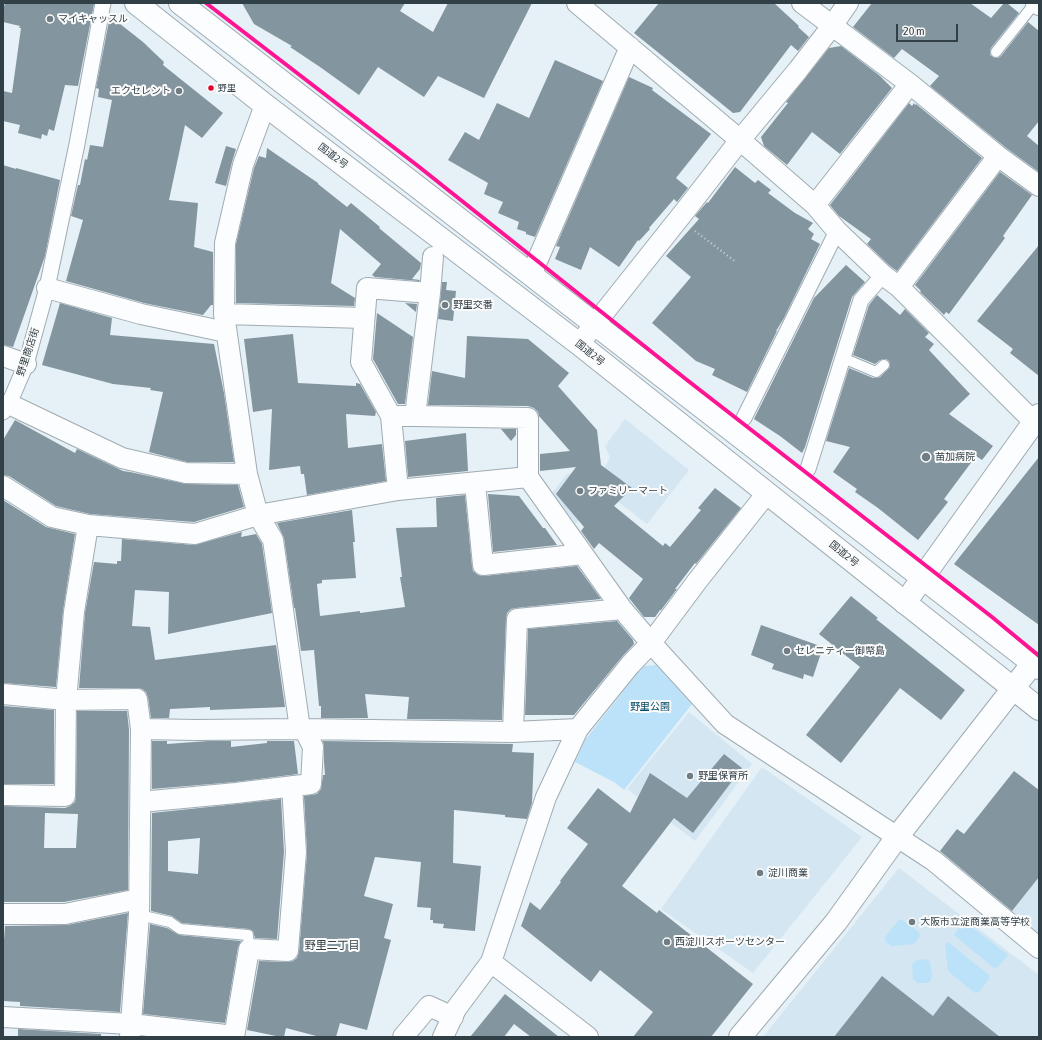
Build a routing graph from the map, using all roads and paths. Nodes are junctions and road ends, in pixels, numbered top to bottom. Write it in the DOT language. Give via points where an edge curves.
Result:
graph roads {
  1 [pos="103,3"];
  2 [pos="136,3"];
  3 [pos="182,3"];
  4 [pos="577,3"];
  5 [pos="802,3"];
  6 [pos="848,3"];
  7 [pos="1037,3"];
  8 [pos="832,26"];
  9 [pos="630,47"];
  10 [pos="996,52"];
  11 [pos="910,84"];
  12 [pos="265,105"];
  13 [pos="740,140"];
  14 [pos="998,156"];
  15 [pos="1039,186"];
  16 [pos="815,205"];
  17 [pos="679,219"];
  18 [pos="837,231"];
  19 [pos="433,257"];
  20 [pos="736,262"];
  21 [pos="531,275"];
  22 [pos="883,275"];
  23 [pos="899,287"];
  24 [pos="47,288"];
  25 [pos="430,293"];
  26 [pos="364,318"];
  27 [pos="225,323"];
  28 [pos="595,324"];
  29 [pos="579,344"];
  30 [pos="3,356"];
  31 [pos="843,358"];
  32 [pos="26,364"];
  33 [pos="884,365"];
  34 [pos="6,408"];
  35 [pos="391,416"];
  36 [pos="415,416"];
  37 [pos="744,418"];
  38 [pos="1037,421"];
  39 [pos="808,469"];
  40 [pos="248,474"];
  41 [pos="528,477"];
  42 [pos="475,483"];
  43 [pos="3,486"];
  44 [pos="398,490"];
  45 [pos="768,494"];
  46 [pos="258,515"];
  47 [pos="88,525"];
  48 [pos="583,554"];
  49 [pos="923,577"];
  50 [pos="905,603"];
  51 [pos="622,609"];
  52 [pos="651,643"];
  53 [pos="1036,665"];
  54 [pos="1012,688"];
  55 [pos="3,694"];
  56 [pos="66,700"];
  57 [pos="1039,709"];
  58 [pos="302,729"];
  59 [pos="578,729"];
  60 [pos="142,730"];
  61 [pos="513,732"];
  62 [pos="292,786"];
  63 [pos="3,795"];
  64 [pos="140,802"];
  65 [pos="897,837"];
  66 [pos="139,907"];
  67 [pos="3,914"];
  68 [pos="1039,948"];
  69 [pos="249,949"];
  70 [pos="491,962"];
  71 [pos="3,1017"];
  72 [pos="453,1017"];
  73 [pos="131,1031"];
  74 [pos="234,1037"];
  75 [pos="404,1037"];
  76 [pos="444,1037"];
  77 [pos="588,1037"];
  78 [pos="740,1037"];
  1 -- 24 [label="street, 野里商店街"];
  2 -- 12 [label="main road, 国道2号"];
  3 -- 21 [label="main road"];
  4 -- 9 [label="street"];
  5 -- 8 [label="street"];
  6 -- 8 [label="street"];
  7 -- 10 [label="lane"];
  8 -- 11 [label="street"];
  8 -- 13 [label="street"];
  9 -- 13 [label="street"];
  9 -- 21 [label="street"];
  11 -- 14 [label="street"];
  11 -- 16 [label="street"];
  12 -- 27 [label="street" via="243,165 225,243"];
  12 -- 29 [label="main road, 国道2号"];
  13 -- 16 [label="street"];
  13 -- 17 [label="street"];
  14 -- 15 [label="street"];
  14 -- 23 [label="street"];
  16 -- 18 [label="street"];
  17 -- 20 [label="path"];
  17 -- 28 [label="street"];
  18 -- 22 [label="street"];
  18 -- 37 [label="street"];
  19 -- 25 [label="street"];
  21 -- 28 [label="main road"];
  22 -- 23 [label="street"];
  22 -- 31 [label="street" via="862,300"];
  23 -- 38 [label="street"];
  24 -- 27 [label="street" via="141,314"];
  24 -- 32 [label="street, 野里商店街"];
  25 -- 26 [label="street" via="367,288"];
  25 -- 36 [label="street"];
  26 -- 27 [label="street"];
  26 -- 35 [label="street" via="361,362"];
  27 -- 40 [label="street"];
  28 -- 29 [label="street"];
  28 -- 49 [label="main road"];
  29 -- 45 [label="main road, 国道2号"];
  30 -- 32 [label="street"];
  31 -- 33 [label="lane" via="876,372"];
  31 -- 39 [label="street"];
  32 -- 34 [label="street, 野里商店街"];
  34 -- 40 [label="street" via="122,458 186,473"];
  35 -- 36 [label="street"];
  35 -- 44 [label="street"];
  36 -- 41 [label="street" via="528,418"];
  38 -- 49 [label="main road"];
  40 -- 46 [label="street"];
  41 -- 42 [label="street"];
  41 -- 48 [label="street"];
  42 -- 44 [label="street"];
  42 -- 48 [label="street" via="483,565"];
  43 -- 47 [label="street" via="52,517"];
  44 -- 46 [label="street"];
  45 -- 50 [label="main road, 国道2号"];
  45 -- 52 [label="street"];
  46 -- 47 [label="street" via="195,534"];
  46 -- 58 [label="street" via="273,540"];
  47 -- 56 [label="street" via="74,612"];
  48 -- 51 [label="street"];
  49 -- 50 [label="main road"];
  49 -- 53 [label="main road"];
  50 -- 54 [label="main road, 国道2号"];
  51 -- 52 [label="street"];
  51 -- 61 [label="street" via="516,618"];
  52 -- 59 [label="street"];
  52 -- 65 [label="street" via="725,724"];
  53 -- 54 [label="main road"];
  54 -- 57 [label="main road, 国道2号"];
  54 -- 65 [label="main road"];
  55 -- 56 [label="street"];
  56 -- 60 [label="street" via="137,700"];
  56 -- 63 [label="street" via="65,796"];
  58 -- 60 [label="street"];
  58 -- 61 [label="street"];
  58 -- 62 [label="street" via="313,747 311,784"];
  59 -- 61 [label="street"];
  59 -- 70 [label="street" via="546,797"];
  60 -- 64 [label="street"];
  62 -- 64 [label="street" via="236,794"];
  62 -- 69 [label="street" via="296,852 288,951"];
  64 -- 66 [label="street"];
  65 -- 68 [label="street" via="934,861"];
  65 -- 78 [label="main road" via="836,922"];
  66 -- 67 [label="street" via="65,914"];
  66 -- 69 [label="lane" via="180,929 248,935"];
  66 -- 73 [label="street"];
  69 -- 74 [label="street"];
  70 -- 72 [label="street" via="456,1009"];
  70 -- 77 [label="street"];
  71 -- 73 [label="street"];
  72 -- 75 [label="street" via="428,1006"];
  72 -- 76 [label="street"];
  73 -- 74 [label="street"];
}
